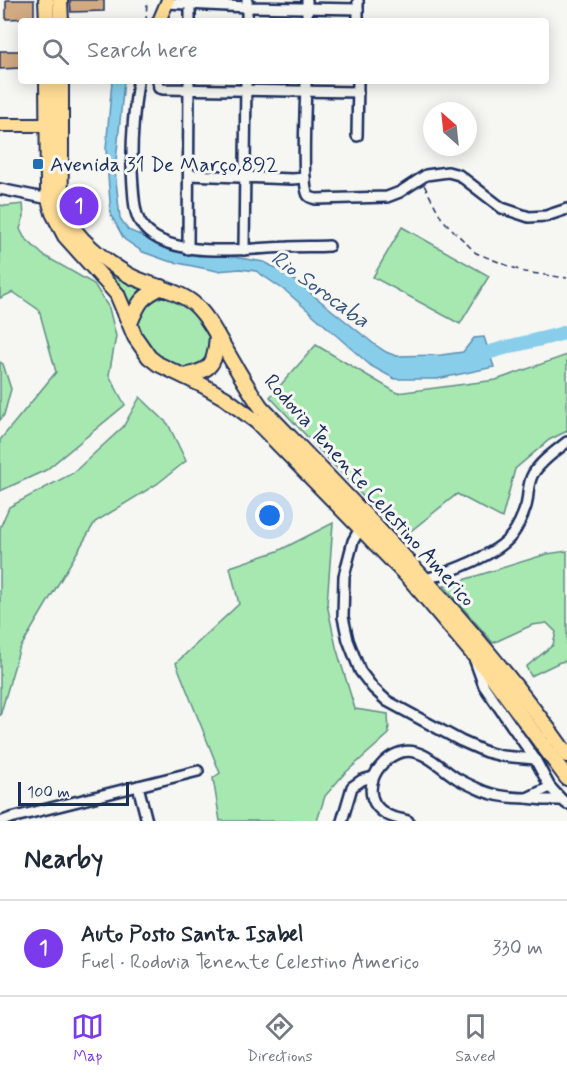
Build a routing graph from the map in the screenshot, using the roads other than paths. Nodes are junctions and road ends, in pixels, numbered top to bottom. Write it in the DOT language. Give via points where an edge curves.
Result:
graph roads {
  1 [pos="46,0"];
  2 [pos="60,0"];
  3 [pos="167,2"];
  4 [pos="190,2"];
  5 [pos="247,4"];
  6 [pos="307,4"];
  7 [pos="358,4"];
  8 [pos="46,18"];
  9 [pos="61,18"];
  10 [pos="160,18"];
  11 [pos="190,18"];
  12 [pos="47,84"];
  13 [pos="61,84"];
  14 [pos="138,84"];
  15 [pos="158,84"];
  16 [pos="306,84"];
  17 [pos="358,84"];
  18 [pos="189,86"];
  19 [pos="246,86"];
  20 [pos="306,92"];
  21 [pos="358,92"];
  22 [pos="0,125"];
  23 [pos="54,125"];
  24 [pos="357,136"];
  25 [pos="189,176"];
  26 [pos="245,177"];
  27 [pos="305,178"];
  28 [pos="0,189"];
  29 [pos="49,199"];
  30 [pos="567,209"];
  31 [pos="329,246"];
  32 [pos="188,249"];
  33 [pos="244,250"];
  34 [pos="162,287"];
  35 [pos="130,323"];
  36 [pos="217,335"];
  37 [pos="184,376"];
  38 [pos="567,441"];
  39 [pos="361,527"];
  40 [pos="426,579"];
  41 [pos="472,653"];
  42 [pos="567,755"];
  43 [pos="535,759"];
  44 [pos="198,771"];
  45 [pos="373,777"];
  46 [pos="567,778"];
  47 [pos="138,786"];
  48 [pos="550,787"];
  49 [pos="527,798"];
  50 [pos="564,802"];
  51 [pos="47,810"];
  52 [pos="3,821"];
  53 [pos="49,821"];
  54 [pos="147,821"];
  55 [pos="342,821"];
  56 [pos="408,821"];
  1 -- 8 [label="highway"];
  2 -- 9 [label="highway"];
  3 -- 4 [label="street"];
  3 -- 10 [label="main road"];
  4 -- 5 [label="street"];
  4 -- 11 [label="street"];
  5 -- 6 [label="street"];
  6 -- 7 [label="street"];
  12 -- 23 [label="highway"];
  13 -- 23 [label="highway"];
  14 -- 32 [label="street" via="132,167 139,221 147,232"];
  15 -- 18 [label="street" via="163,89"];
  16 -- 20 [label="street"];
  17 -- 21 [label="street"];
  18 -- 19 [label="street"];
  18 -- 25 [label="street"];
  19 -- 20 [label="street"];
  19 -- 26 [label="street"];
  20 -- 21 [label="street"];
  20 -- 27 [label="street"];
  21 -- 24 [label="street"];
  22 -- 23 [label="main road"];
  23 -- 29 [label="highway, Rodovia Tenente Celestino Americo"];
  23 -- 34 [label="highway, Rodovia Tenente Celestino Americo" via="65,214 70,223 117,268"];
  25 -- 26 [label="street"];
  25 -- 32 [label="street"];
  26 -- 27 [label="street"];
  26 -- 33 [label="street"];
  27 -- 30 [label="street" via="311,198 387,197 426,175 448,172 459,175 502,208 529,217"];
  28 -- 29 [label="street"];
  29 -- 35 [label="highway, Rodovia Tenente Celestino Americo" via="65,236 117,294"];
  31 -- 33 [label="street"];
  32 -- 33 [label="street"];
  34 -- 35 [label="highway" via="141,299"];
  34 -- 36 [label="highway, Rodovia Tenente Celestino Americo" via="192,302"];
  35 -- 37 [label="highway, Rodovia Tenente Celestino Americo" via="149,357"];
  36 -- 37 [label="highway" via="212,363 200,373"];
  36 -- 40 [label="highway, Rodovia Tenente Celestino Americo" via="261,407"];
  37 -- 39 [label="highway, Rodovia Tenente Celestino Americo" via="241,408"];
  38 -- 40 [label="street" via="533,474 526,506 507,541 473,561"];
  39 -- 41 [label="highway, Rodovia Tenente Celestino Americo" via="411,579"];
  39 -- 43 [label="street" via="344,576 343,617 360,671 387,701 460,741 502,756"];
  40 -- 42 [label="highway, Rodovia Tenente Celestino Americo"];
  41 -- 43 [label="street" via="484,686"];
  41 -- 46 [label="highway, Rodovia Tenente Celestino Americo"];
  43 -- 48 [label="street"];
  44 -- 47 [label="street"];
  45 -- 49 [label="street" via="389,757 414,751 482,791 501,798"];
  45 -- 55 [label="street" via="352,787"];
  45 -- 56 [label="street" via="371,794 377,807 386,815"];
  47 -- 51 [label="street"];
  47 -- 54 [label="street"];
  48 -- 49 [label="street"];
  48 -- 50 [label="street"];
  49 -- 50 [label="street"];
  51 -- 52 [label="street"];
  51 -- 53 [label="street"];
}
